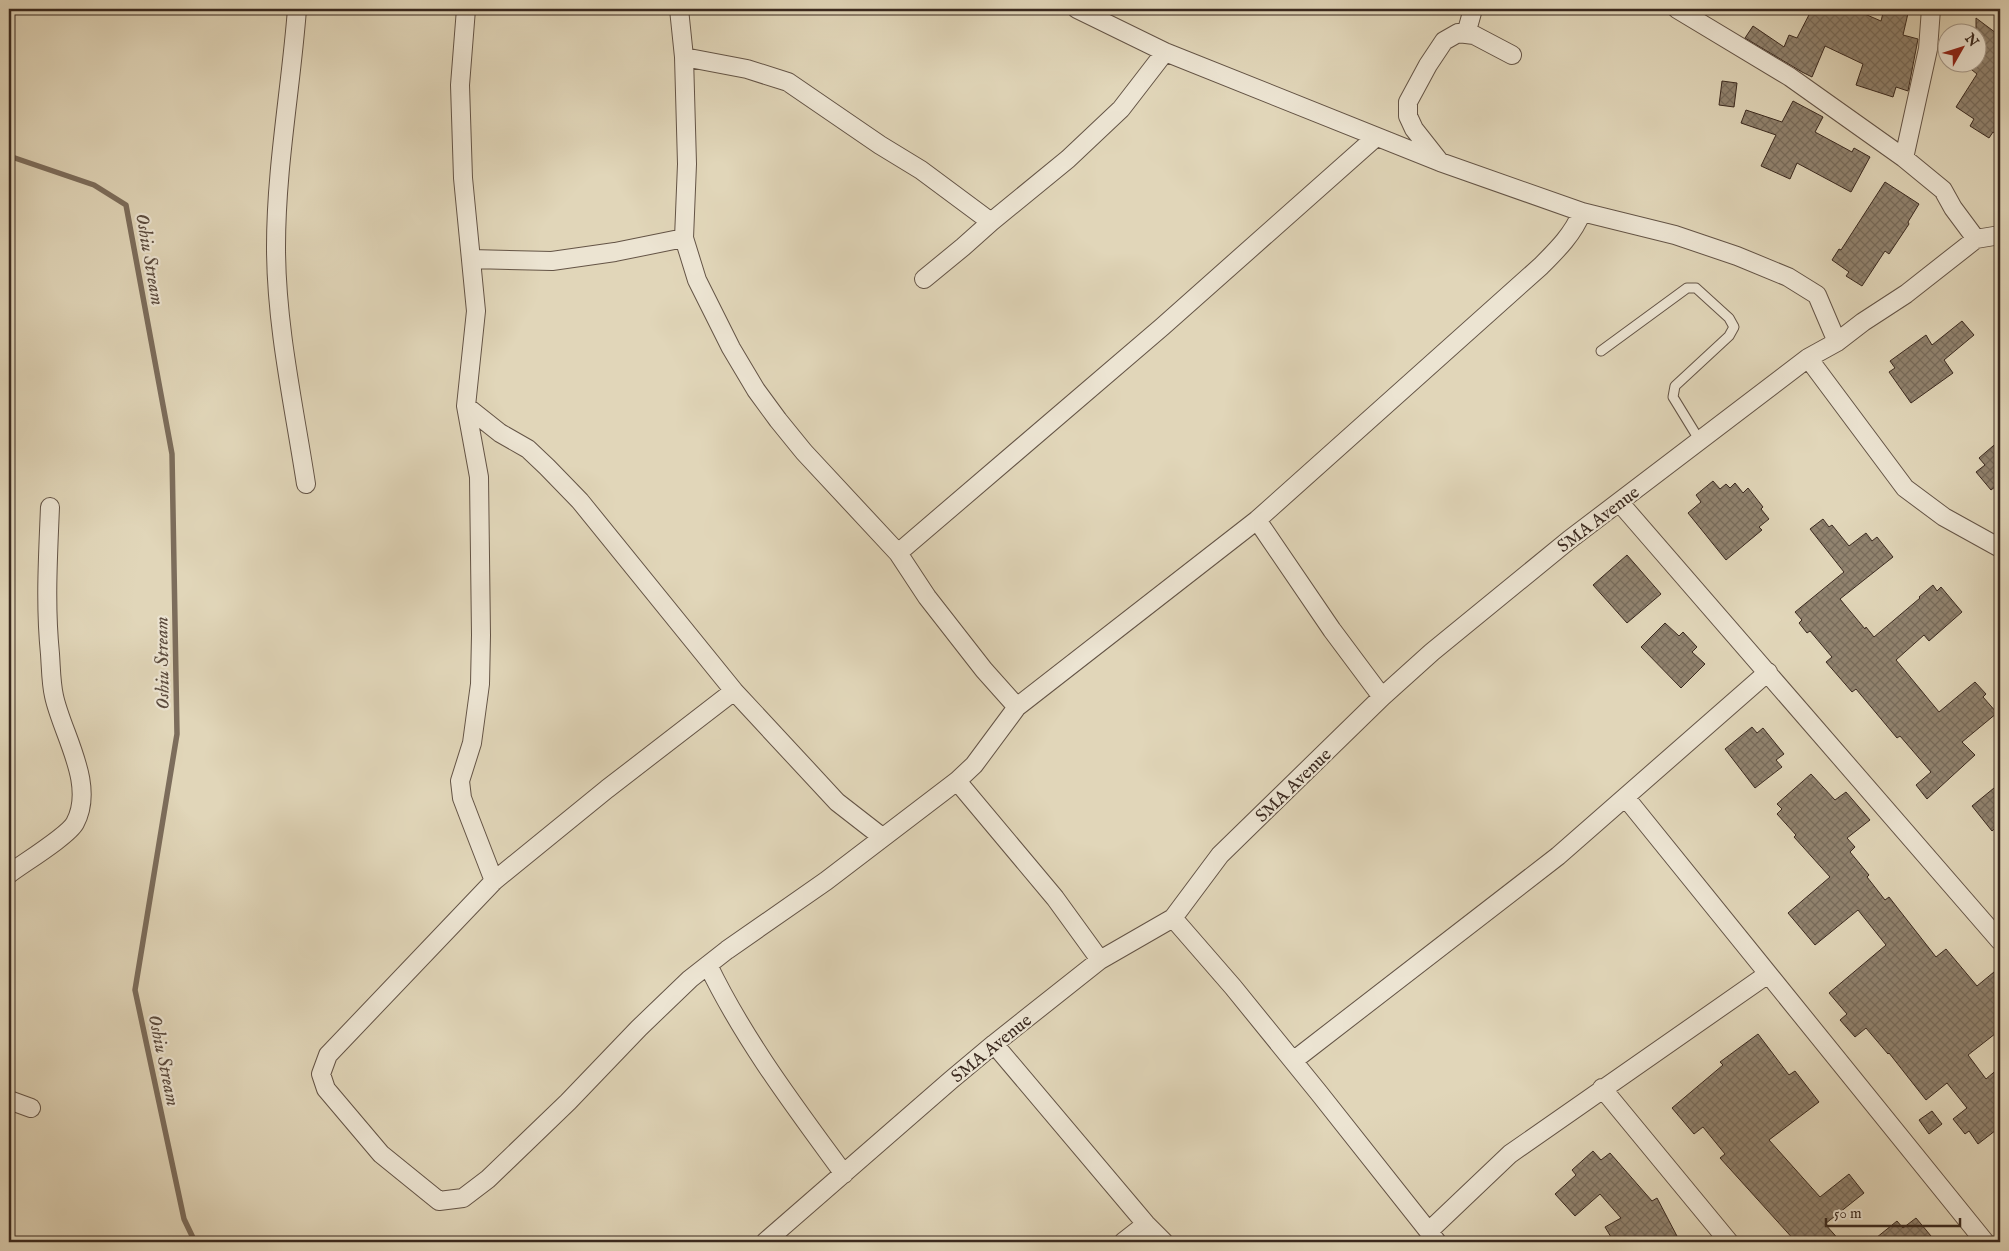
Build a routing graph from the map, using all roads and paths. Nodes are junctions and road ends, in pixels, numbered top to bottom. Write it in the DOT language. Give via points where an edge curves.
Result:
graph roads {
  1 [pos="298,9"];
  2 [pos="466,9"];
  3 [pos="679,9"];
  4 [pos="1077,9"];
  5 [pos="1473,9"];
  6 [pos="1677,9"];
  7 [pos="1931,9"];
  8 [pos="1466,34"];
  9 [pos="1165,52"];
  10 [pos="1512,55"];
  11 [pos="684,57"];
  12 [pos="1376,137"];
  13 [pos="1904,158"];
  14 [pos="1440,162"];
  15 [pos="1582,212"];
  16 [pos="990,222"];
  17 [pos="2000,236"];
  18 [pos="684,238"];
  19 [pos="1976,239"];
  20 [pos="472,259"];
  21 [pos="924,279"];
  22 [pos="1838,342"];
  23 [pos="1601,350"];
  24 [pos="1808,358"];
  25 [pos="466,406"];
  26 [pos="1700,442"];
  27 [pos="306,484"];
  28 [pos="1620,503"];
  29 [pos="50,507"];
  30 [pos="1258,520"];
  31 [pos="2000,548"];
  32 [pos="898,553"];
  33 [pos="1768,672"];
  34 [pos="734,691"];
  35 [pos="1382,697"];
  36 [pos="1017,707"];
  37 [pos="957,780"];
  38 [pos="1626,798"];
  39 [pos="882,837"];
  40 [pos="9,874"];
  41 [pos="494,881"];
  42 [pos="1173,918"];
  43 [pos="2000,941"];
  44 [pos="1100,960"];
  45 [pos="708,964"];
  46 [pos="1768,974"];
  47 [pos="994,1044"];
  48 [pos="1293,1061"];
  49 [pos="1602,1088"];
  50 [pos="9,1100"];
  51 [pos="31,1108"];
  52 [pos="844,1174"];
  53 [pos="1146,1224"];
  54 [pos="1433,1237"];
  55 [pos="765,1242"];
  56 [pos="1123,1242"];
  57 [pos="1164,1242"];
  58 [pos="1729,1242"];
  59 [pos="1985,1242"];
  1 -- 27 [label="street" via="278,186 276,255 278,297"];
  2 -- 20 [label="street" via="460,85 463,178"];
  3 -- 11 [label="street"];
  4 -- 9 [label="street"];
  5 -- 8 [label="street"];
  6 -- 13 [label="street" via="1790,77"];
  7 -- 13 [label="street" via="1928,49"];
  8 -- 10 [label="street"];
  8 -- 14 [label="street" via="1458,33 1444,41 1408,102 1408,116 1414,129"];
  9 -- 12 [label="street"];
  9 -- 16 [label="street" via="1121,109 1068,159"];
  11 -- 16 [label="street" via="747,69 788,82 921,170"];
  11 -- 18 [label="street"];
  12 -- 14 [label="street"];
  12 -- 32 [label="street" via="1162,327"];
  13 -- 19 [label="street" via="1943,190"];
  14 -- 15 [label="street"];
  15 -- 22 [label="street" via="1675,235 1788,278 1816,295"];
  15 -- 30 [label="street" via="1576,227 1541,266"];
  16 -- 21 [label="street"];
  17 -- 19 [label="street"];
  18 -- 20 [label="street" via="552,261"];
  18 -- 32 [label="street" via="697,280 756,390 804,452"];
  19 -- 22 [label="street, SMA Avenue"];
  20 -- 25 [label="street" via="476,311"];
  22 -- 24 [label="street, SMA Avenue"];
  23 -- 26 [label="lane" via="1688,288 1696,288 1723,312 1734,327 1729,336 1672,391 1672,397"];
  24 -- 26 [label="street, SMA Avenue"];
  24 -- 31 [label="street" via="1905,488 1944,517"];
  25 -- 34 [label="street" via="500,433 528,448 580,502"];
  25 -- 41 [label="street" via="479,478 481,635 480,684 472,742 460,781 465,806"];
  26 -- 28 [label="street, SMA Avenue"];
  28 -- 33 [label="street"];
  28 -- 35 [label="street, SMA Avenue" via="1502,593"];
  29 -- 40 [label="street" via="46,611 53,696 74,753 81,783 81,807 74,825"];
  30 -- 35 [label="street" via="1332,630"];
  30 -- 36 [label="street"];
  32 -- 36 [label="street" via="927,597"];
  33 -- 38 [label="street"];
  33 -- 43 [label="street"];
  34 -- 39 [label="street" via="837,802"];
  34 -- 41 [label="street"];
  35 -- 42 [label="street, SMA Avenue" via="1220,855"];
  36 -- 37 [label="street" via="974,765"];
  37 -- 39 [label="street"];
  37 -- 44 [label="street" via="1055,898"];
  38 -- 46 [label="street"];
  38 -- 48 [label="street" via="1558,856"];
  39 -- 45 [label="street" via="826,881"];
  41 -- 45 [label="street" via="328,1055 321,1074 326,1089 380,1154 439,1202 463,1198 488,1179"];
  42 -- 44 [label="street, SMA Avenue"];
  42 -- 48 [label="street"];
  44 -- 47 [label="street, SMA Avenue"];
  45 -- 52 [label="street" via="748,1038"];
  46 -- 49 [label="street"];
  46 -- 59 [label="street"];
  47 -- 52 [label="street, SMA Avenue"];
  47 -- 53 [label="street"];
  48 -- 54 [label="street"];
  49 -- 54 [label="street" via="1510,1154"];
  49 -- 58 [label="street"];
  50 -- 51 [label="street"];
  52 -- 55 [label="street, SMA Avenue"];
  53 -- 56 [label="street"];
  53 -- 57 [label="street"];
}
